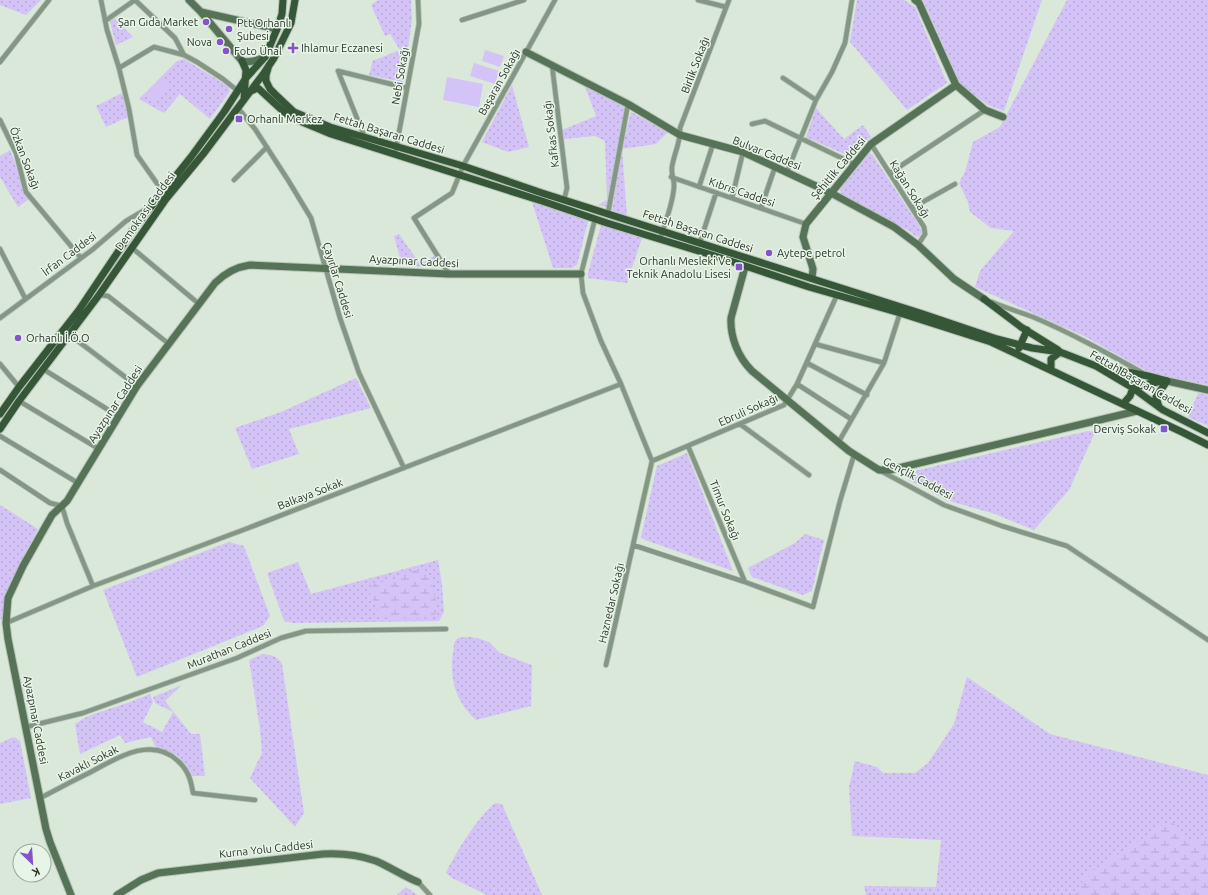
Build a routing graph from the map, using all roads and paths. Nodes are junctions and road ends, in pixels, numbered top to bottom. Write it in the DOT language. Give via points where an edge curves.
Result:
graph roads {
  1 [pos="49,0"];
  2 [pos="101,0"];
  3 [pos="135,0"];
  4 [pos="189,0"];
  5 [pos="283,0"];
  6 [pos="294,0"];
  7 [pos="418,0"];
  8 [pos="524,0"];
  9 [pos="555,0"];
  10 [pos="698,0"];
  11 [pos="729,0"];
  12 [pos="852,0"];
  13 [pos="915,0"];
  14 [pos="726,7"];
  15 [pos="201,12"];
  16 [pos="217,15"];
  17 [pos="462,20"];
  18 [pos="105,21"];
  19 [pos="212,25"];
  20 [pos="277,29"];
  21 [pos="526,52"];
  22 [pos="184,55"];
  23 [pos="265,57"];
  24 [pos="242,61"];
  25 [pos="0,62"];
  26 [pos="269,65"];
  27 [pos="552,65"];
  28 [pos="119,68"];
  29 [pos="246,78"];
  30 [pos="783,78"];
  31 [pos="259,79"];
  32 [pos="956,85"];
  33 [pos="407,88"];
  34 [pos="238,91"];
  35 [pos="251,91"];
  36 [pos="265,94"];
  37 [pos="244,100"];
  38 [pos="816,100"];
  39 [pos="628,104"];
  40 [pos="238,108"];
  41 [pos="985,110"];
  42 [pos="1002,117"];
  43 [pos="0,120"];
  44 [pos="752,124"];
  45 [pos="680,136"];
  46 [pos="365,138"];
  47 [pos="801,138"];
  48 [pos="713,144"];
  49 [pos="871,144"];
  50 [pos="267,147"];
  51 [pos="396,150"];
  52 [pos="742,152"];
  53 [pos="854,164"];
  54 [pos="463,166"];
  55 [pos="775,166"];
  56 [pos="787,172"];
  57 [pos="890,173"];
  58 [pos="460,174"];
  59 [pos="671,177"];
  60 [pos="234,180"];
  61 [pos="955,184"];
  62 [pos="699,187"];
  63 [pos="163,192"];
  64 [pos="716,193"];
  65 [pos="831,193"];
  66 [pos="732,198"];
  67 [pos="564,200"];
  68 [pos="151,206"];
  69 [pos="761,208"];
  70 [pos="912,208"];
  71 [pos="608,214"];
  72 [pos="595,219"];
  73 [pos="806,224"];
  74 [pos="661,235"];
  75 [pos="700,242"];
  76 [pos="918,245"];
  77 [pos="131,247"];
  78 [pos="0,249"];
  79 [pos="81,258"];
  80 [pos="745,267"];
  81 [pos="325,268"];
  82 [pos="449,274"];
  83 [pos="581,274"];
  84 [pos="812,278"];
  85 [pos="99,295"];
  86 [pos="837,295"];
  87 [pos="25,298"];
  88 [pos="984,299"];
  89 [pos="199,304"];
  90 [pos="900,313"];
  91 [pos="0,318"];
  92 [pos="1027,330"];
  93 [pos="70,334"];
  94 [pos="169,344"];
  95 [pos="815,344"];
  96 [pos="1022,345"];
  97 [pos="1060,352"];
  98 [pos="1015,354"];
  99 [pos="807,363"];
  100 [pos="884,363"];
  101 [pos="0,364"];
  102 [pos="1096,366"];
  103 [pos="43,369"];
  104 [pos="1051,369"];
  105 [pos="1148,376"];
  106 [pos="1167,381"];
  107 [pos="621,384"];
  108 [pos="797,384"];
  109 [pos="138,386"];
  110 [pos="19,387"];
  111 [pos="1133,388"];
  112 [pos="1208,390"];
  113 [pos="867,395"];
  114 [pos="19,401"];
  115 [pos="788,401"];
  116 [pos="1122,404"];
  117 [pos="1159,407"];
  118 [pos="1137,411"];
  119 [pos="0,414"];
  120 [pos="118,416"];
  121 [pos="851,419"];
  122 [pos="740,424"];
  123 [pos="0,429"];
  124 [pos="1208,433"];
  125 [pos="0,436"];
  126 [pos="838,443"];
  127 [pos="1208,445"];
  128 [pos="688,446"];
  129 [pos="99,450"];
  130 [pos="854,455"];
  131 [pos="652,461"];
  132 [pos="404,468"];
  133 [pos="0,470"];
  134 [pos="880,470"];
  135 [pos="809,475"];
  136 [pos="78,482"];
  137 [pos="62,506"];
  138 [pos="633,545"];
  139 [pos="744,582"];
  140 [pos="93,586"];
  141 [pos="6,623"];
  142 [pos="446,630"];
  143 [pos="1208,640"];
  144 [pos="606,665"];
  145 [pos="26,727"];
  146 [pos="40,798"];
  147 [pos="255,800"];
  148 [pos="418,882"];
  149 [pos="71,895"];
  150 [pos="117,895"];
  151 [pos="430,895"];
  1 -- 25 [label="street"];
  2 -- 18 [label="street"];
  3 -- 18 [label="street"];
  3 -- 22 [label="street" via="175,38"];
  4 -- 15 [label="street"];
  5 -- 20 [label="main road, Demokrasi Caddesi"];
  6 -- 26 [label="main road, Demokrasi Caddesi" via="291,23"];
  7 -- 33 [label="street, Nebi Sokağı" via="418,24"];
  8 -- 17 [label="street"];
  9 -- 21 [label="street, Başaran Sokağı"];
  10 -- 14 [label="street"];
  11 -- 14 [label="street, Birlik Sokağı"];
  12 -- 38 [label="street" via="845,43"];
  13 -- 32 [label="street" via="919,3"];
  14 -- 45 [label="street, Birlik Sokağı" via="680,128"];
  15 -- 16 [label="street"];
  15 -- 19 [label="street"];
  16 -- 19 [label="street" via="211,19"];
  16 -- 20 [label="street"];
  18 -- 28 [label="street"];
  19 -- 24 [label="street"];
  20 -- 23 [label="main road, Demokrasi Caddesi"];
  21 -- 27 [label="street, Bulvar Caddesi"];
  21 -- 54 [label="street, Başaran Sokağı"];
  22 -- 28 [label="street" via="154,47"];
  22 -- 34 [label="street"];
  23 -- 24 [label="street" via="252,62"];
  23 -- 29 [label="main road, Demokrasi Caddesi"];
  23 -- 31 [label="main road"];
  24 -- 29 [label="main road"];
  26 -- 31 [label="main road, Demokrasi Caddesi"];
  26 -- 46 [label="main road, Fettah Başaran Caddesi" via="266,75 268,85 294,112"];
  27 -- 39 [label="street, Bulvar Caddesi"];
  27 -- 67 [label="street, Kafkas Sokağı" via="567,188"];
  28 -- 63 [label="street" via="137,155"];
  29 -- 34 [label="main road, Demokrasi Caddesi"];
  29 -- 37 [label="main road"];
  30 -- 38 [label="street"];
  31 -- 35 [label="main road, Demokrasi Caddesi"];
  31 -- 36 [label="main road, Fettah Başaran Caddesi"];
  32 -- 41 [label="street"];
  32 -- 49 [label="street, Şehitlik Caddesi"];
  33 -- 46 [label="street" via="338,71"];
  33 -- 51 [label="street, Nebi Sokağı"];
  34 -- 63 [label="main road, Demokrasi Caddesi"];
  35 -- 36 [label="main road" via="257,88"];
  35 -- 37 [label="main road, Demokrasi Caddesi"];
  36 -- 51 [label="main road, Fettah Başaran Caddesi" via="295,119 331,134"];
  37 -- 40 [label="main road, Demokrasi Caddesi"];
  38 -- 47 [label="street"];
  39 -- 45 [label="street, Bulvar Caddesi"];
  39 -- 71 [label="street"];
  40 -- 50 [label="street, Çayırlar Caddesi"];
  40 -- 77 [label="main road, Demokrasi Caddesi"];
  41 -- 42 [label="street"];
  41 -- 57 [label="street"];
  43 -- 79 [label="street, Özkan Sokağı" via="16,153 26,192"];
  44 -- 47 [label="street" via="765,121"];
  45 -- 48 [label="street, Bulvar Caddesi"];
  45 -- 59 [label="street, Birlik Sokağı"];
  46 -- 51 [label="main road, Fettah Başaran Caddesi"];
  47 -- 53 [label="street"];
  47 -- 56 [label="street"];
  48 -- 52 [label="street, Bulvar Caddesi"];
  48 -- 62 [label="street"];
  49 -- 53 [label="street, Şehitlik Caddesi"];
  49 -- 57 [label="street, Kağan Sokağı"];
  50 -- 60 [label="street"];
  50 -- 81 [label="street, Çayırlar Caddesi" via="310,218"];
  51 -- 54 [label="main road, Fettah Başaran Caddesi"];
  51 -- 58 [label="main road, Fettah Başaran Caddesi"];
  52 -- 55 [label="street, Bulvar Caddesi"];
  52 -- 66 [label="street"];
  53 -- 65 [label="street, Şehitlik Caddesi"];
  54 -- 58 [label="street, Başaran Sokağı"];
  54 -- 67 [label="main road, Fettah Başaran Caddesi"];
  55 -- 56 [label="street, Bulvar Caddesi"];
  55 -- 69 [label="street"];
  56 -- 65 [label="street, Bulvar Caddesi"];
  57 -- 70 [label="street, Kağan Sokağı"];
  58 -- 72 [label="main road, Fettah Başaran Caddesi"];
  58 -- 82 [label="street, Başaran Sokağı" via="452,193 414,218"];
  59 -- 62 [label="street, Kıbrıs Caddesi"];
  59 -- 74 [label="street, Birlik Sokağı" via="674,183 672,196"];
  61 -- 70 [label="street"];
  62 -- 64 [label="street, Kıbrıs Caddesi"];
  63 -- 68 [label="main road, Demokrasi Caddesi"];
  64 -- 66 [label="street, Kıbrıs Caddesi"];
  64 -- 75 [label="street"];
  65 -- 73 [label="street, Şehitlik Caddesi"];
  65 -- 76 [label="street, Bulvar Caddesi" via="894,227"];
  66 -- 69 [label="street, Kıbrıs Caddesi"];
  67 -- 71 [label="main road, Fettah Başaran Caddesi"];
  68 -- 79 [label="street, İrfan Caddesi" via="126,221"];
  68 -- 110 [label="main road, Demokrasi Caddesi" via="79,310"];
  69 -- 73 [label="street, Kıbrıs Caddesi"];
  70 -- 76 [label="street, Kağan Sokağı" via="924,227 925,234"];
  71 -- 74 [label="main road, Fettah Başaran Caddesi"];
  72 -- 74 [label="main road, Fettah Başaran Caddesi"];
  72 -- 83 [label="street"];
  73 -- 84 [label="street" via="803,237 813,269"];
  74 -- 75 [label="main road, Fettah Başaran Caddesi"];
  74 -- 80 [label="main road, Fettah Başaran Caddesi"];
  75 -- 84 [label="main road, Fettah Başaran Caddesi"];
  76 -- 88 [label="street, Bulvar Caddesi" via="954,279"];
  77 -- 85 [label="main road, Demokrasi Caddesi"];
  77 -- 89 [label="street"];
  78 -- 87 [label="street"];
  79 -- 87 [label="street, İrfan Caddesi"];
  80 -- 86 [label="main road, Fettah Başaran Caddesi"];
  80 -- 115 [label="street, Gençlik Caddesi" via="731,318 734,341 746,366"];
  81 -- 82 [label="street, Ayazpınar Caddesi"];
  81 -- 89 [label="street, Ayazpınar Caddesi" via="243,266 225,274"];
  81 -- 132 [label="street, Çayırlar Caddesi" via="359,373"];
  82 -- 83 [label="street, Ayazpınar Caddesi"];
  83 -- 107 [label="street" via="583,294"];
  84 -- 96 [label="main road, Fettah Başaran Caddesi"];
  85 -- 93 [label="main road, Demokrasi Caddesi"];
  85 -- 94 [label="street" via="108,296"];
  86 -- 90 [label="main road, Fettah Başaran Caddesi"];
  86 -- 95 [label="street, Ebruli Sokağı"];
  87 -- 91 [label="street, İrfan Caddesi"];
  88 -- 92 [label="main road"];
  88 -- 105 [label="street" via="1054,327"];
  89 -- 94 [label="street, Ayazpınar Caddesi"];
  90 -- 98 [label="main road, Fettah Başaran Caddesi" via="991,342"];
  90 -- 100 [label="street"];
  92 -- 96 [label="main road"];
  92 -- 97 [label="main road"];
  93 -- 103 [label="main road, Demokrasi Caddesi"];
  93 -- 109 [label="street"];
  94 -- 109 [label="street, Ayazpınar Caddesi"];
  95 -- 99 [label="street, Ebruli Sokağı"];
  95 -- 100 [label="street"];
  96 -- 97 [label="main road, Fettah Başaran Caddesi"];
  96 -- 98 [label="main road"];
  97 -- 102 [label="main road, Fettah Başaran Caddesi"];
  97 -- 104 [label="main road" via="1052,359"];
  98 -- 104 [label="main road, Fettah Başaran Caddesi"];
  99 -- 108 [label="street, Ebruli Sokağı"];
  99 -- 113 [label="street"];
  100 -- 113 [label="street"];
  101 -- 110 [label="street"];
  102 -- 105 [label="main road"];
  102 -- 111 [label="main road, Fettah Başaran Caddesi"];
  103 -- 114 [label="main road, Demokrasi Caddesi"];
  103 -- 120 [label="street"];
  104 -- 116 [label="main road, Fettah Başaran Caddesi"];
  105 -- 106 [label="main road"];
  106 -- 111 [label="main road"];
  106 -- 112 [label="street"];
  106 -- 117 [label="main road" via="1156,397"];
  107 -- 131 [label="street"];
  107 -- 132 [label="street, Balkaya Sokak"];
  108 -- 115 [label="street, Ebruli Sokağı"];
  108 -- 121 [label="street"];
  109 -- 120 [label="street, Ayazpınar Caddesi"];
  110 -- 119 [label="main road, Demokrasi Caddesi"];
  111 -- 116 [label="main road" via="1130,396"];
  111 -- 117 [label="main road, Fettah Başaran Caddesi"];
  113 -- 121 [label="street"];
  114 -- 123 [label="main road, Demokrasi Caddesi"];
  114 -- 129 [label="street"];
  115 -- 122 [label="street, Ebruli Sokağı"];
  115 -- 126 [label="street, Gençlik Caddesi"];
  116 -- 118 [label="main road, Fettah Başaran Caddesi"];
  117 -- 124 [label="main road, Fettah Başaran Caddesi"];
  118 -- 127 [label="main road, Fettah Başaran Caddesi"];
  118 -- 134 [label="street" via="890,470"];
  120 -- 129 [label="street, Ayazpınar Caddesi"];
  121 -- 126 [label="street"];
  122 -- 128 [label="street, Ebruli Sokağı"];
  122 -- 135 [label="street"];
  125 -- 136 [label="street"];
  126 -- 130 [label="street, Gençlik Caddesi"];
  128 -- 131 [label="street, Ebruli Sokağı"];
  128 -- 139 [label="street, Timur Sokağı"];
  129 -- 136 [label="street, Ayazpınar Caddesi"];
  130 -- 134 [label="street, Gençlik Caddesi"];
  130 -- 139 [label="street" via="813,607"];
  131 -- 138 [label="street, Haznedar Sokağı"];
  132 -- 140 [label="street, Balkaya Sokak"];
  133 -- 137 [label="street" via="50,503"];
  134 -- 143 [label="street, Gençlik Caddesi" via="944,505 1067,546"];
  136 -- 137 [label="street, Ayazpınar Caddesi"];
  137 -- 140 [label="street"];
  137 -- 141 [label="street, Ayazpınar Caddesi" via="52,515 23,566 8,598"];
  138 -- 139 [label="street"];
  138 -- 144 [label="street, Haznedar Sokağı"];
  140 -- 141 [label="street, Balkaya Sokak"];
  141 -- 145 [label="street, Ayazpınar Caddesi"];
  142 -- 145 [label="street, Murathan Caddesi" via="306,631 281,638 237,658 91,710"];
  145 -- 146 [label="street, Ayazpınar Caddesi"];
  146 -- 147 [label="street, Kavaklı Sokak" via="125,754 144,750 164,751 175,757 188,773 193,793"];
  146 -- 149 [label="street, Ayazpınar Caddesi" via="50,842"];
  148 -- 150 [label="street, Kurna Yolu Caddesi" via="367,858 346,854 323,854 158,873"];
  148 -- 151 [label="street"];
}
